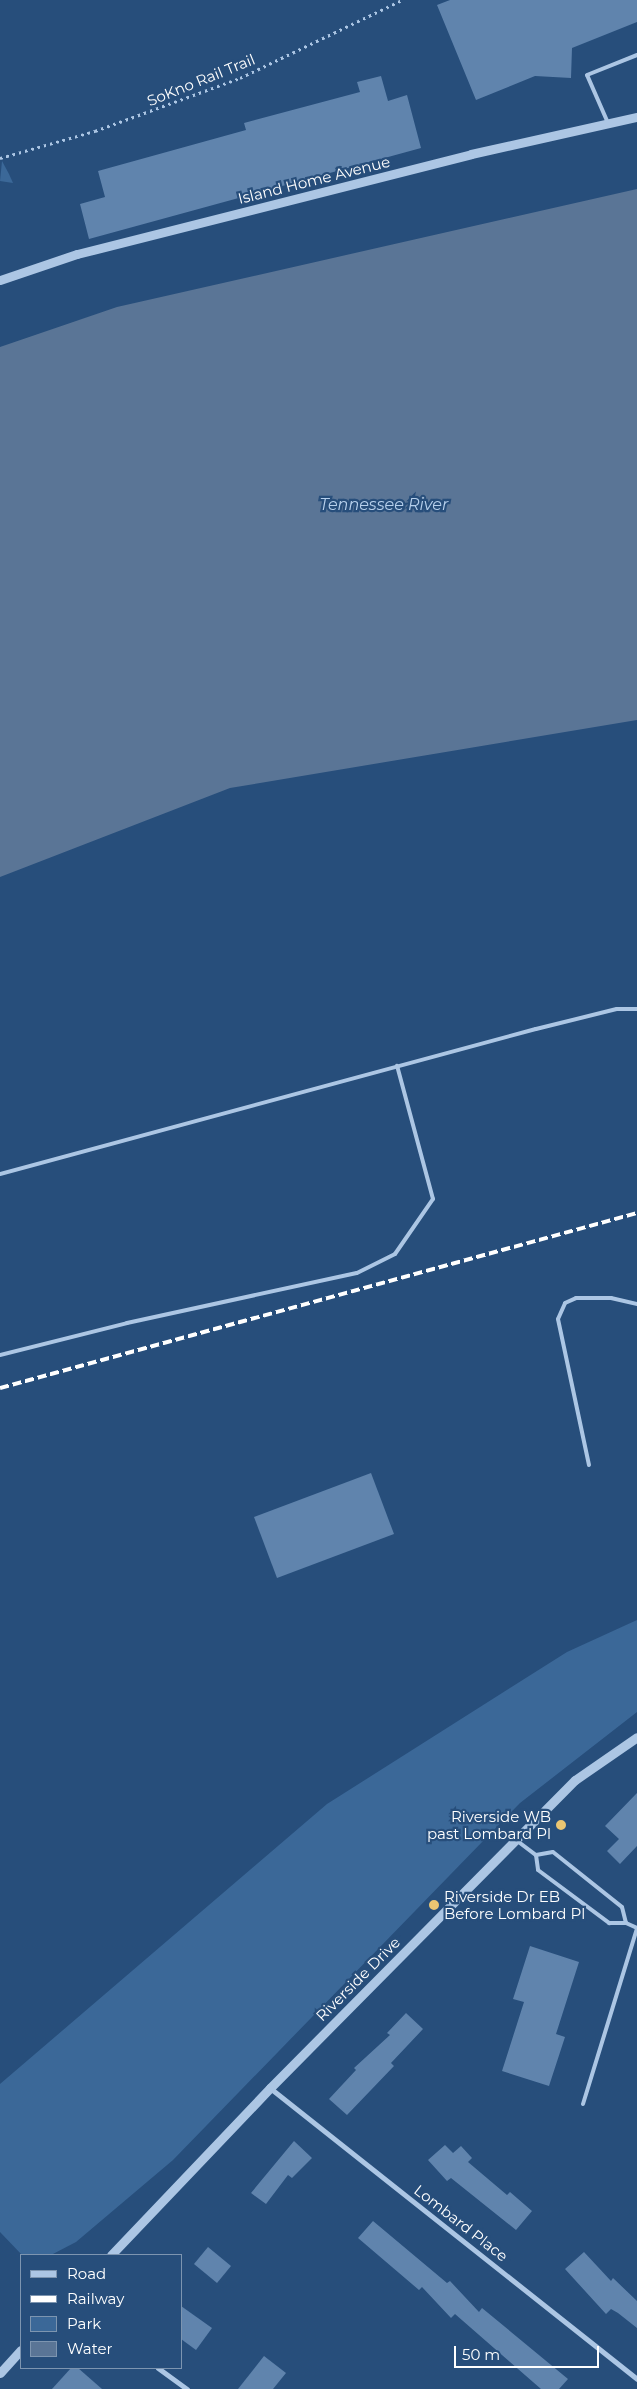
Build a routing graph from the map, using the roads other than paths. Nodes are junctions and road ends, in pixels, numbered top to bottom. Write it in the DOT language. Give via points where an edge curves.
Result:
graph roads {
  1 [pos="637,55"];
  2 [pos="637,117"];
  3 [pos="608,123"];
  4 [pos="0,280"];
  5 [pos="637,1009"];
  6 [pos="396,1066"];
  7 [pos="0,1174"];
  8 [pos="637,1304"];
  9 [pos="0,1355"];
  10 [pos="590,1465"];
  11 [pos="637,1737"];
  12 [pos="516,1840"];
  13 [pos="536,1855"];
  14 [pos="626,1923"];
  15 [pos="637,1929"];
  16 [pos="270,2088"];
  17 [pos="583,2104"];
  18 [pos="112,2254"];
  19 [pos="20,2351"];
  20 [pos="159,2369"];
  21 [pos="0,2373"];
  22 [pos="637,2379"];
  23 [pos="187,2389"];
  1 -- 3 [label="lane" via="587,75"];
  2 -- 3 [label="street, Island Home Avenue"];
  3 -- 4 [label="street, Island Home Avenue" via="462,156 87,252"];
  5 -- 6 [label="lane" via="617,1009"];
  6 -- 7 [label="lane"];
  6 -- 9 [label="lane" via="433,1199 395,1254 357,1273 127,1322"];
  8 -- 10 [label="lane" via="611,1298 576,1298 564,1303 558,1319"];
  11 -- 12 [label="street, Riverside Drive" via="575,1780"];
  12 -- 13 [label="lane"];
  12 -- 16 [label="street, Riverside Drive"];
  13 -- 14 [label="lane" via="538,1870 610,1923"];
  13 -- 14 [label="lane" via="553,1852 622,1907"];
  14 -- 15 [label="lane"];
  15 -- 17 [label="lane"];
  16 -- 18 [label="street, Riverside Drive"];
  16 -- 22 [label="street, Lombard Place"];
  19 -- 21 [label="street"];
  20 -- 23 [label="street"];
}
